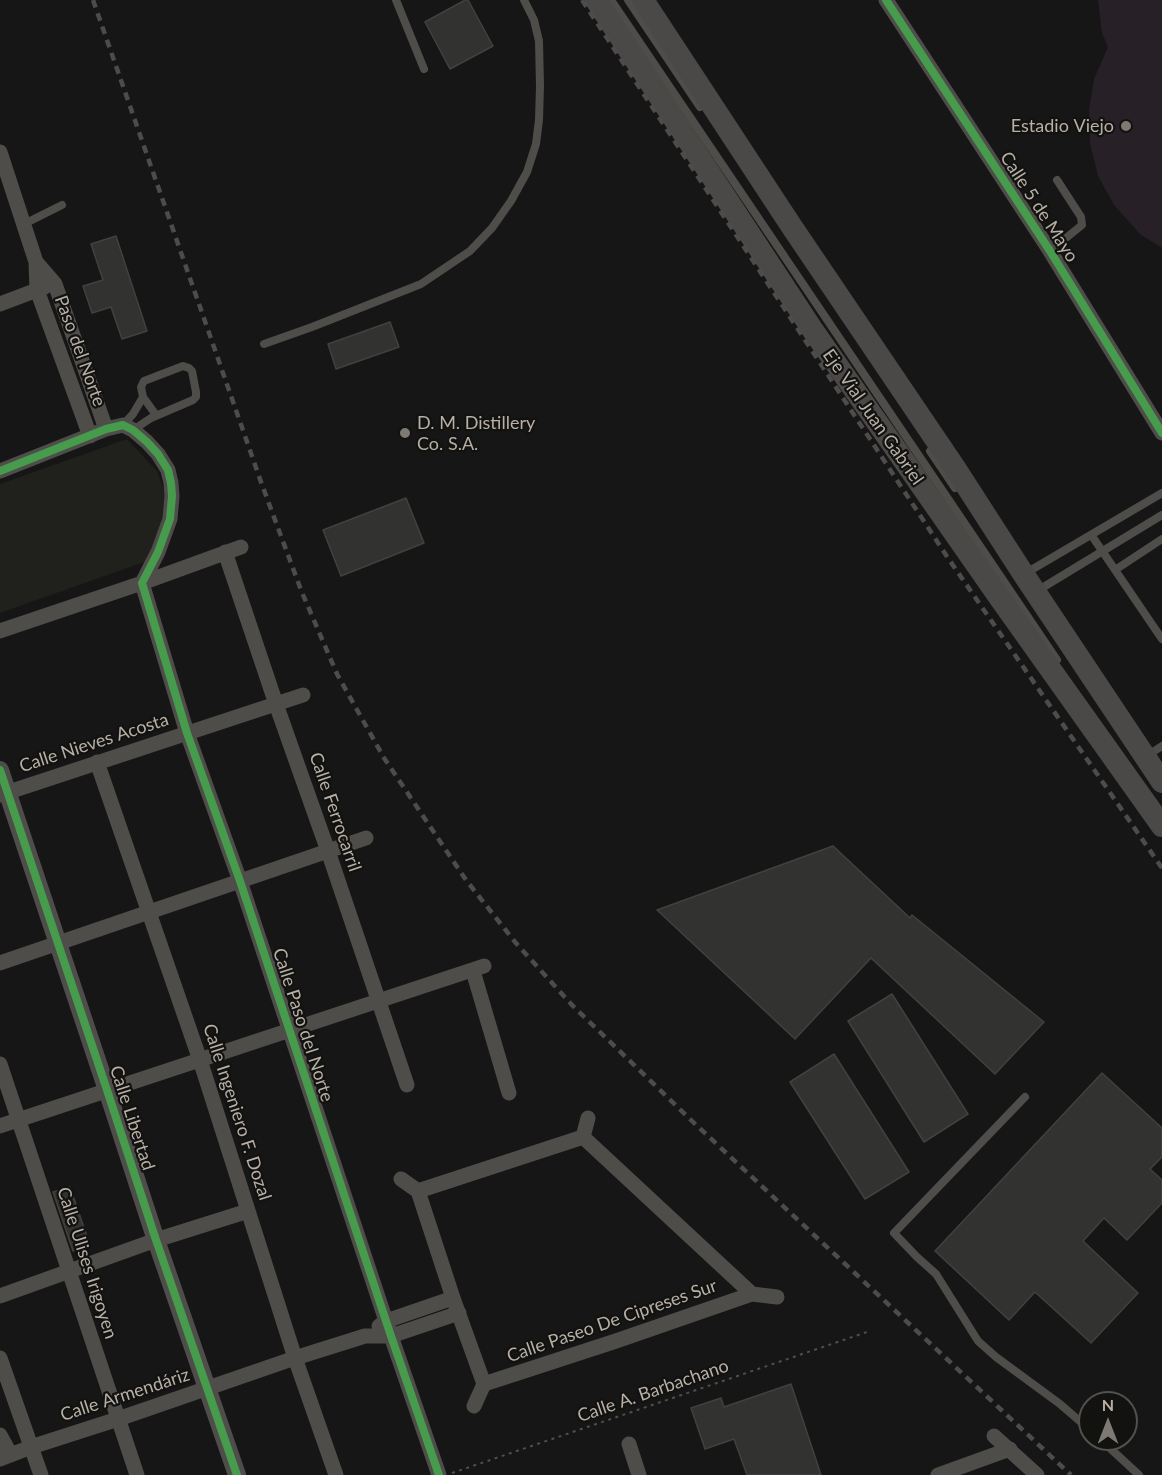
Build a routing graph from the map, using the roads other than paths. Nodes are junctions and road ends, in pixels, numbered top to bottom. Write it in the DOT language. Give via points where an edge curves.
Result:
graph roads {
  1 [pos="396,0"];
  2 [pos="524,0"];
  3 [pos="596,0"];
  4 [pos="611,0"];
  5 [pos="628,0"];
  6 [pos="643,0"];
  7 [pos="886,0"];
  8 [pos="424,69"];
  9 [pos="708,119"];
  10 [pos="0,152"];
  11 [pos="1057,180"];
  12 [pos="62,205"];
  13 [pos="24,224"];
  14 [pos="1050,251"];
  15 [pos="36,262"];
  16 [pos="55,284"];
  17 [pos="37,290"];
  18 [pos="0,304"];
  19 [pos="264,344"];
  20 [pos="143,397"];
  21 [pos="156,415"];
  22 [pos="128,427"];
  23 [pos="106,429"];
  24 [pos="1162,433"];
  25 [pos="90,436"];
  26 [pos="926,445"];
  27 [pos="1,469"];
  28 [pos="1162,493"];
  29 [pos="959,494"];
  30 [pos="1162,515"];
  31 [pos="1092,536"];
  32 [pos="1162,539"];
  33 [pos="241,547"];
  34 [pos="1102,551"];
  35 [pos="225,552"];
  36 [pos="1115,570"];
  37 [pos="142,583"];
  38 [pos="1030,583"];
  39 [pos="0,631"];
  40 [pos="1162,639"];
  41 [pos="1064,669"];
  42 [pos="303,695"];
  43 [pos="276,704"];
  44 [pos="187,733"];
  45 [pos="1154,752"];
  46 [pos="97,762"];
  47 [pos="0,770"];
  48 [pos="1161,777"];
  49 [pos="4,794"];
  50 [pos="1157,818"];
  51 [pos="1162,833"];
  52 [pos="366,838"];
  53 [pos="328,851"];
  54 [pos="240,881"];
  55 [pos="149,912"];
  56 [pos="57,943"];
  57 [pos="0,963"];
  58 [pos="378,1001"];
  59 [pos="289,1030"];
  60 [pos="200,1060"];
  61 [pos="0,1064"];
  62 [pos="407,1085"];
  63 [pos="107,1090"];
  64 [pos="509,1093"];
  65 [pos="1024,1097"];
  66 [pos="588,1118"];
  67 [pos="19,1119"];
  68 [pos="0,1126"];
  69 [pos="583,1137"];
  70 [pos="401,1179"];
  71 [pos="418,1191"];
  72 [pos="248,1211"];
  73 [pos="156,1240"];
  74 [pos="69,1272"];
  75 [pos="752,1294"];
  76 [pos="0,1296"];
  77 [pos="777,1297"];
  78 [pos="453,1298"];
  79 [pos="459,1313"];
  80 [pos="386,1321"];
  81 [pos="365,1336"];
  82 [pos="391,1336"];
  83 [pos="0,1358"];
  84 [pos="295,1358"];
  85 [pos="484,1384"];
  86 [pos="207,1389"];
  87 [pos="474,1406"];
  88 [pos="118,1419"];
  89 [pos="1078,1420"];
  90 [pos="0,1435"];
  91 [pos="994,1436"];
  92 [pos="629,1444"];
  93 [pos="31,1447"];
  94 [pos="1010,1449"];
  95 [pos="1113,1451"];
  96 [pos="5,1457"];
  97 [pos="41,1475"];
  98 [pos="137,1475"];
  99 [pos="237,1475"];
  100 [pos="336,1475"];
  101 [pos="439,1475"];
  102 [pos="639,1475"];
  103 [pos="939,1475"];
  104 [pos="1038,1475"];
  105 [pos="1139,1475"];
  1 -- 8 [label="lane"];
  2 -- 19 [label="lane" via="539,41 540,120 527,172 492,228 470,250 421,284"];
  3 -- 50 [label="main road, Eje Vial Juan Gabriel" via="812,329"];
  4 -- 41 [label="lane"];
  5 -- 9 [label="lane"];
  6 -- 38 [label="main road"];
  7 -- 14 [label="street, Calle 5 de Mayo"];
  10 -- 13 [label="street, Paso del Norte"];
  11 -- 14 [label="lane" via="1082,225"];
  12 -- 13 [label="lane"];
  13 -- 15 [label="street, Paso del Norte"];
  14 -- 24 [label="street, Calle 5 de Mayo"];
  15 -- 16 [label="street, Paso del Norte"];
  15 -- 17 [label="street, Paso del Norte"];
  16 -- 17 [label="street"];
  16 -- 23 [label="street, Paso del Norte"];
  17 -- 18 [label="street"];
  17 -- 25 [label="street, Paso del Norte"];
  20 -- 21 [label="lane"];
  20 -- 21 [label="lane" via="142,383 148,379 183,366 192,371 196,397"];
  20 -- 22 [label="lane"];
  21 -- 22 [label="lane"];
  22 -- 23 [label="street, Paso del Norte"];
  22 -- 37 [label="street" via="153,448 168,470 171,483 172,508 165,536"];
  23 -- 25 [label="street, Paso del Norte"];
  25 -- 27 [label="street"];
  26 -- 29 [label="lane"];
  28 -- 31 [label="lane"];
  30 -- 34 [label="lane"];
  31 -- 34 [label="lane"];
  31 -- 38 [label="lane"];
  32 -- 36 [label="lane"];
  33 -- 35 [label="street"];
  34 -- 36 [label="lane"];
  34 -- 38 [label="lane"];
  35 -- 37 [label="street"];
  35 -- 43 [label="street, Calle Ferrocarril"];
  36 -- 40 [label="lane"];
  37 -- 39 [label="street"];
  37 -- 44 [label="street, Calle Paso del Norte"];
  38 -- 45 [label="main road" via="1093,687"];
  42 -- 43 [label="street, Calle Nieves Acosta"];
  43 -- 44 [label="street, Calle Nieves Acosta"];
  43 -- 53 [label="street, Calle Ferrocarril"];
  44 -- 46 [label="street, Calle Nieves Acosta"];
  44 -- 54 [label="street, Calle Paso del Norte"];
  45 -- 48 [label="main road"];
  46 -- 49 [label="street, Calle Nieves Acosta"];
  46 -- 55 [label="street, Calle Ingeniero F. Dozal"];
  47 -- 49 [label="street, Calle Libertad"];
  49 -- 56 [label="street, Calle Libertad"];
  50 -- 51 [label="main road, Eje Vial Juan Gabriel"];
  52 -- 53 [label="street"];
  53 -- 54 [label="street"];
  53 -- 58 [label="street, Calle Ferrocarril"];
  54 -- 55 [label="street"];
  54 -- 59 [label="street, Calle Paso del Norte"];
  55 -- 56 [label="street"];
  55 -- 60 [label="street, Calle Ingeniero F. Dozal"];
  56 -- 57 [label="street"];
  56 -- 63 [label="street, Calle Libertad"];
  58 -- 59 [label="street"];
  58 -- 62 [label="street, Calle Ferrocarril"];
  58 -- 64 [label="street" via="478,968"];
  59 -- 60 [label="street"];
  59 -- 80 [label="street, Calle Paso del Norte"];
  60 -- 63 [label="street"];
  60 -- 72 [label="street, Calle Ingeniero F. Dozal"];
  61 -- 67 [label="street, Calle Ulises Irigoyen"];
  63 -- 67 [label="street"];
  63 -- 73 [label="street, Calle Libertad"];
  65 -- 89 [label="lane" via="894,1233 936,1274 978,1341"];
  66 -- 69 [label="street"];
  67 -- 68 [label="street"];
  67 -- 74 [label="street, Calle Ulises Irigoyen"];
  69 -- 71 [label="street"];
  69 -- 75 [label="street"];
  70 -- 71 [label="street"];
  71 -- 78 [label="street"];
  72 -- 73 [label="street"];
  72 -- 84 [label="street, Calle Ingeniero F. Dozal"];
  73 -- 74 [label="street"];
  73 -- 86 [label="street, Calle Libertad"];
  74 -- 76 [label="street"];
  74 -- 88 [label="street, Calle Ulises Irigoyen"];
  75 -- 77 [label="street"];
  75 -- 85 [label="street, Calle Paseo De Cipreses Sur"];
  78 -- 79 [label="street"];
  78 -- 80 [label="street, Calle Armendáriz"];
  79 -- 82 [label="street, Calle Armendáriz"];
  79 -- 85 [label="street"];
  80 -- 81 [label="street, Calle Armendáriz"];
  80 -- 82 [label="street, Calle Paso del Norte"];
  81 -- 82 [label="street, Calle Armendáriz"];
  81 -- 84 [label="street, Calle Armendáriz"];
  82 -- 101 [label="street, Calle Paso del Norte"];
  83 -- 93 [label="street"];
  84 -- 86 [label="street, Calle Armendáriz"];
  84 -- 100 [label="street, Calle Ingeniero F. Dozal"];
  85 -- 87 [label="street"];
  86 -- 88 [label="street, Calle Armendáriz"];
  86 -- 99 [label="street, Calle Libertad"];
  88 -- 93 [label="street, Calle Armendáriz"];
  88 -- 98 [label="street, Calle Ulises Irigoyen"];
  90 -- 96 [label="street"];
  91 -- 94 [label="street"];
  92 -- 102 [label="street"];
  93 -- 96 [label="street, Calle Armendáriz"];
  93 -- 97 [label="street"];
  94 -- 103 [label="street"];
  94 -- 104 [label="street"];
  95 -- 105 [label="lane"];
}
